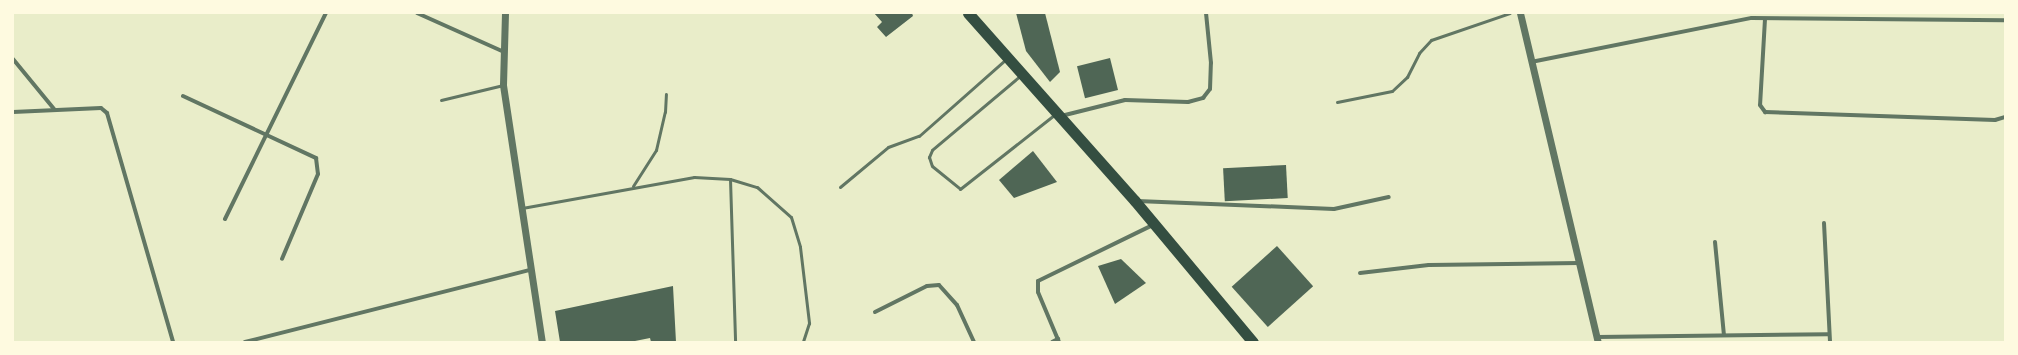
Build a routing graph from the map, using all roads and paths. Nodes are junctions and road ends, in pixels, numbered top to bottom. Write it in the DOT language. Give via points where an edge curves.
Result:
graph roads {
  1 [pos="326,13"];
  2 [pos="417,13"];
  3 [pos="504,13"];
  4 [pos="968,13"];
  5 [pos="1206,13"];
  6 [pos="1510,13"];
  7 [pos="1520,13"];
  8 [pos="1765,19"];
  9 [pos="2005,20"];
  10 [pos="502,51"];
  11 [pos="1008,57"];
  12 [pos="13,59"];
  13 [pos="1531,62"];
  14 [pos="1023,74"];
  15 [pos="503,85"];
  16 [pos="666,94"];
  17 [pos="183,96"];
  18 [pos="441,100"];
  19 [pos="1337,102"];
  20 [pos="54,109"];
  21 [pos="13,112"];
  22 [pos="1059,114"];
  23 [pos="2005,117"];
  24 [pos="268,133"];
  25 [pos="730,179"];
  26 [pos="633,186"];
  27 [pos="840,187"];
  28 [pos="1389,197"];
  29 [pos="1135,201"];
  30 [pos="522,208"];
  31 [pos="225,219"];
  32 [pos="1824,223"];
  33 [pos="1154,224"];
  34 [pos="1715,242"];
  35 [pos="282,259"];
  36 [pos="1579,263"];
  37 [pos="530,270"];
  38 [pos="1360,273"];
  39 [pos="875,312"];
  40 [pos="1828,334"];
  41 [pos="1724,335"];
  42 [pos="1598,339"];
  43 [pos="1058,341"];
  44 [pos="173,342"];
  45 [pos="246,342"];
  46 [pos="542,342"];
  47 [pos="735,342"];
  48 [pos="803,342"];
  49 [pos="974,342"];
  50 [pos="1052,342"];
  51 [pos="1253,342"];
  52 [pos="1830,342"];
  1 -- 24 [label="street"];
  2 -- 10 [label="street"];
  3 -- 10 [label="street"];
  4 -- 11 [label="highway"];
  5 -- 22 [label="street" via="1211,63 1210,89 1203,98 1188,102 1125,100"];
  6 -- 19 [label="lane" via="1432,40 1419,52 1407,77 1392,91"];
  7 -- 13 [label="street"];
  8 -- 9 [label="street"];
  8 -- 13 [label="street" via="1752,18"];
  8 -- 23 [label="street" via="1760,105 1765,112 1995,120"];
  10 -- 15 [label="street"];
  11 -- 14 [label="highway"];
  11 -- 27 [label="lane" via="919,136 888,146"];
  12 -- 20 [label="street"];
  13 -- 36 [label="street"];
  14 -- 22 [label="highway"];
  14 -- 22 [label="lane" via="932,150 929,157 932,166 960,190"];
  15 -- 18 [label="lane"];
  15 -- 30 [label="street"];
  16 -- 26 [label="lane" via="665,112 656,150"];
  17 -- 24 [label="street"];
  20 -- 21 [label="street"];
  20 -- 44 [label="street" via="100,108 107,113"];
  22 -- 29 [label="highway"];
  24 -- 31 [label="street"];
  24 -- 35 [label="street" via="310,152 319,165 316,181"];
  25 -- 26 [label="lane" via="694,177"];
  25 -- 47 [label="lane"];
  25 -- 48 [label="lane" via="757,187 791,217 800,247 808,323"];
  26 -- 30 [label="lane"];
  28 -- 29 [label="street" via="1334,208"];
  29 -- 33 [label="highway"];
  30 -- 37 [label="street"];
  32 -- 40 [label="street"];
  33 -- 43 [label="street" via="1038,281 1038,292"];
  33 -- 51 [label="highway"];
  34 -- 41 [label="street"];
  36 -- 38 [label="street" via="1429,265"];
  36 -- 42 [label="street"];
  37 -- 45 [label="street"];
  37 -- 46 [label="street"];
  39 -- 49 [label="street" via="927,286 940,285 957,305"];
  40 -- 41 [label="street"];
  40 -- 52 [label="street"];
  41 -- 42 [label="street"];
  43 -- 50 [label="street"];
}
